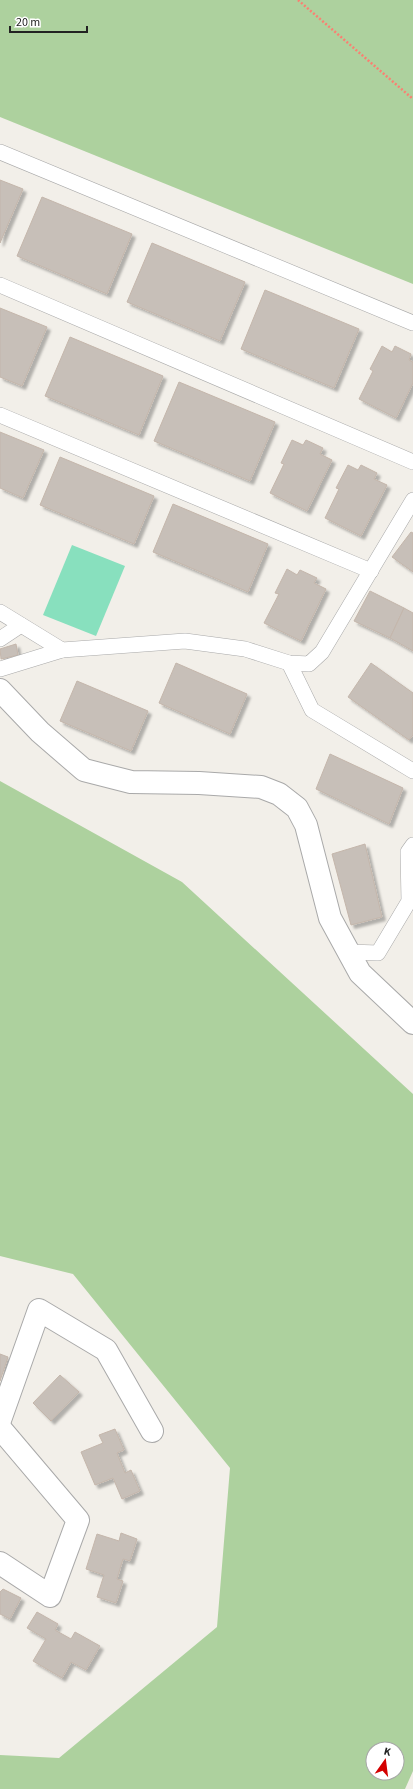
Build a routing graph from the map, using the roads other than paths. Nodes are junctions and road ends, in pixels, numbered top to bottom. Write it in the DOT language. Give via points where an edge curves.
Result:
graph roads {
  1 [pos="0,152"];
  2 [pos="0,285"];
  3 [pos="413,324"];
  4 [pos="0,414"];
  5 [pos="413,462"];
  6 [pos="413,500"];
  7 [pos="371,571"];
  8 [pos="0,612"];
  9 [pos="21,625"];
  10 [pos="0,639"];
  11 [pos="62,650"];
  12 [pos="290,663"];
  13 [pos="0,669"];
  14 [pos="0,690"];
  15 [pos="413,771"];
  16 [pos="413,845"];
  17 [pos="411,903"];
  18 [pos="349,952"];
  19 [pos="413,1023"];
  20 [pos="0,1420"];
  21 [pos="0,1428"];
  22 [pos="152,1431"];
  23 [pos="0,1563"];
  1 -- 3 [label="lane"];
  2 -- 5 [label="lane"];
  4 -- 7 [label="lane"];
  6 -- 7 [label="lane"];
  7 -- 12 [label="lane" via="322,652 309,664"];
  8 -- 9 [label="lane"];
  9 -- 10 [label="lane"];
  9 -- 11 [label="lane"];
  11 -- 12 [label="lane" via="185,641 246,648"];
  11 -- 13 [label="lane"];
  12 -- 15 [label="lane" via="312,710"];
  14 -- 18 [label="street" via="40,732 84,770 131,782 199,783 261,788 279,794 297,808 306,825 330,918"];
  16 -- 17 [label="lane" via="408,852"];
  17 -- 18 [label="lane" via="378,953"];
  18 -- 19 [label="street" via="360,973"];
  20 -- 22 [label="street" via="39,1310 106,1350"];
  21 -- 23 [label="street" via="78,1520 50,1596"];
}
